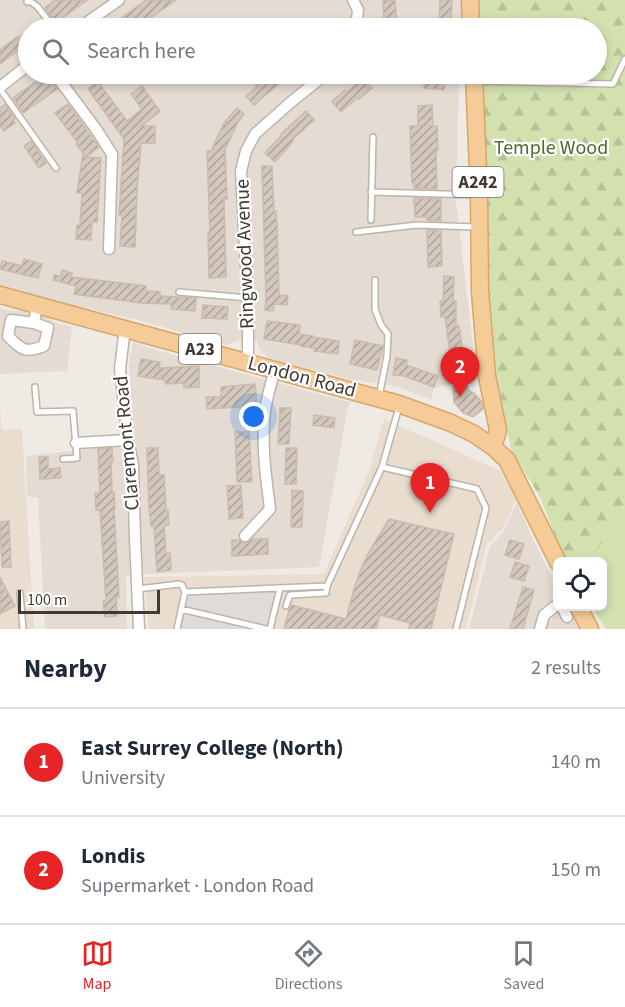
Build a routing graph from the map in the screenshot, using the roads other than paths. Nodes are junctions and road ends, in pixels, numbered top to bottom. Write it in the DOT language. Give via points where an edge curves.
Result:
graph roads {
  1 [pos="118,0"];
  2 [pos="353,0"];
  3 [pos="470,0"];
  4 [pos="27,2"];
  5 [pos="46,18"];
  6 [pos="93,18"];
  7 [pos="357,18"];
  8 [pos="471,18"];
  9 [pos="625,59"];
  10 [pos="18,73"];
  11 [pos="62,84"];
  12 [pos="314,84"];
  13 [pos="474,84"];
  14 [pos="607,84"];
  15 [pos="0,88"];
  16 [pos="373,137"];
  17 [pos="56,168"];
  18 [pos="371,192"];
  19 [pos="479,195"];
  20 [pos="371,220"];
  21 [pos="479,227"];
  22 [pos="356,232"];
  23 [pos="109,249"];
  24 [pos="375,280"];
  25 [pos="179,292"];
  26 [pos="0,295"];
  27 [pos="248,298"];
  28 [pos="37,305"];
  29 [pos="34,323"];
  30 [pos="125,328"];
  31 [pos="248,362"];
  32 [pos="275,370"];
  33 [pos="35,387"];
  34 [pos="378,399"];
  35 [pos="399,404"];
  36 [pos="128,440"];
  37 [pos="76,443"];
  38 [pos="493,447"];
  39 [pos="63,459"];
  40 [pos="382,467"];
  41 [pos="245,536"];
  42 [pos="556,557"];
  43 [pos="327,586"];
  44 [pos="280,588"];
  45 [pos="137,589"];
  46 [pos="185,592"];
  47 [pos="20,593"];
  48 [pos="553,603"];
  49 [pos="286,606"];
  50 [pos="181,609"];
  51 [pos="570,611"];
  52 [pos="23,629"];
  53 [pos="139,629"];
  54 [pos="177,629"];
  55 [pos="268,629"];
  56 [pos="456,629"];
  57 [pos="540,629"];
  58 [pos="590,629"];
  1 -- 6 [label="street"];
  2 -- 7 [label="street"];
  3 -- 8 [label="main road"];
  4 -- 5 [label="lane" via="35,4"];
  9 -- 14 [label="lane" via="613,84"];
  10 -- 15 [label="street"];
  11 -- 23 [label="street" via="112,154"];
  12 -- 27 [label="street, Ringwood Avenue" via="255,134 246,151 241,171"];
  13 -- 19 [label="main road, A242"];
  15 -- 17 [label="lane"];
  16 -- 18 [label="lane"];
  18 -- 19 [label="lane"];
  18 -- 20 [label="lane"];
  19 -- 21 [label="main road, A242"];
  21 -- 22 [label="lane" via="417,225"];
  21 -- 38 [label="main road, A242" via="487,376 498,430"];
  24 -- 34 [label="lane" via="375,309 388,334"];
  25 -- 27 [label="lane"];
  26 -- 28 [label="main road, London Road / A23"];
  27 -- 31 [label="street, Ringwood Avenue"];
  28 -- 29 [label="street"];
  28 -- 30 [label="main road, London Road / A23"];
  30 -- 31 [label="main road, London Road / A23"];
  30 -- 36 [label="street, Claremont Road" via="120,369"];
  31 -- 32 [label="main road, London Road / A23"];
  32 -- 34 [label="main road, London Road / A23"];
  32 -- 41 [label="street" via="263,436 270,509"];
  33 -- 37 [label="lane" via="37,412 73,411"];
  34 -- 35 [label="main road, London Road / A23"];
  35 -- 38 [label="main road, London Road / A23" via="474,434"];
  35 -- 40 [label="lane"];
  36 -- 37 [label="street"];
  36 -- 45 [label="street, Claremont Road" via="133,465"];
  37 -- 39 [label="lane" via="77,458"];
  38 -- 42 [label="main road, A23" via="507,460"];
  40 -- 43 [label="lane"];
  40 -- 56 [label="lane" via="477,489 482,498 486,508"];
  43 -- 44 [label="lane"];
  43 -- 49 [label="lane" via="326,593 290,595"];
  44 -- 46 [label="lane"];
  44 -- 55 [label="lane"];
  45 -- 46 [label="lane" via="179,584"];
  45 -- 53 [label="street, Claremont Road"];
  46 -- 50 [label="lane"];
  47 -- 52 [label="lane"];
  48 -- 57 [label="street"];
  50 -- 54 [label="lane"];
  50 -- 55 [label="lane"];
  51 -- 58 [label="main road"];
}
